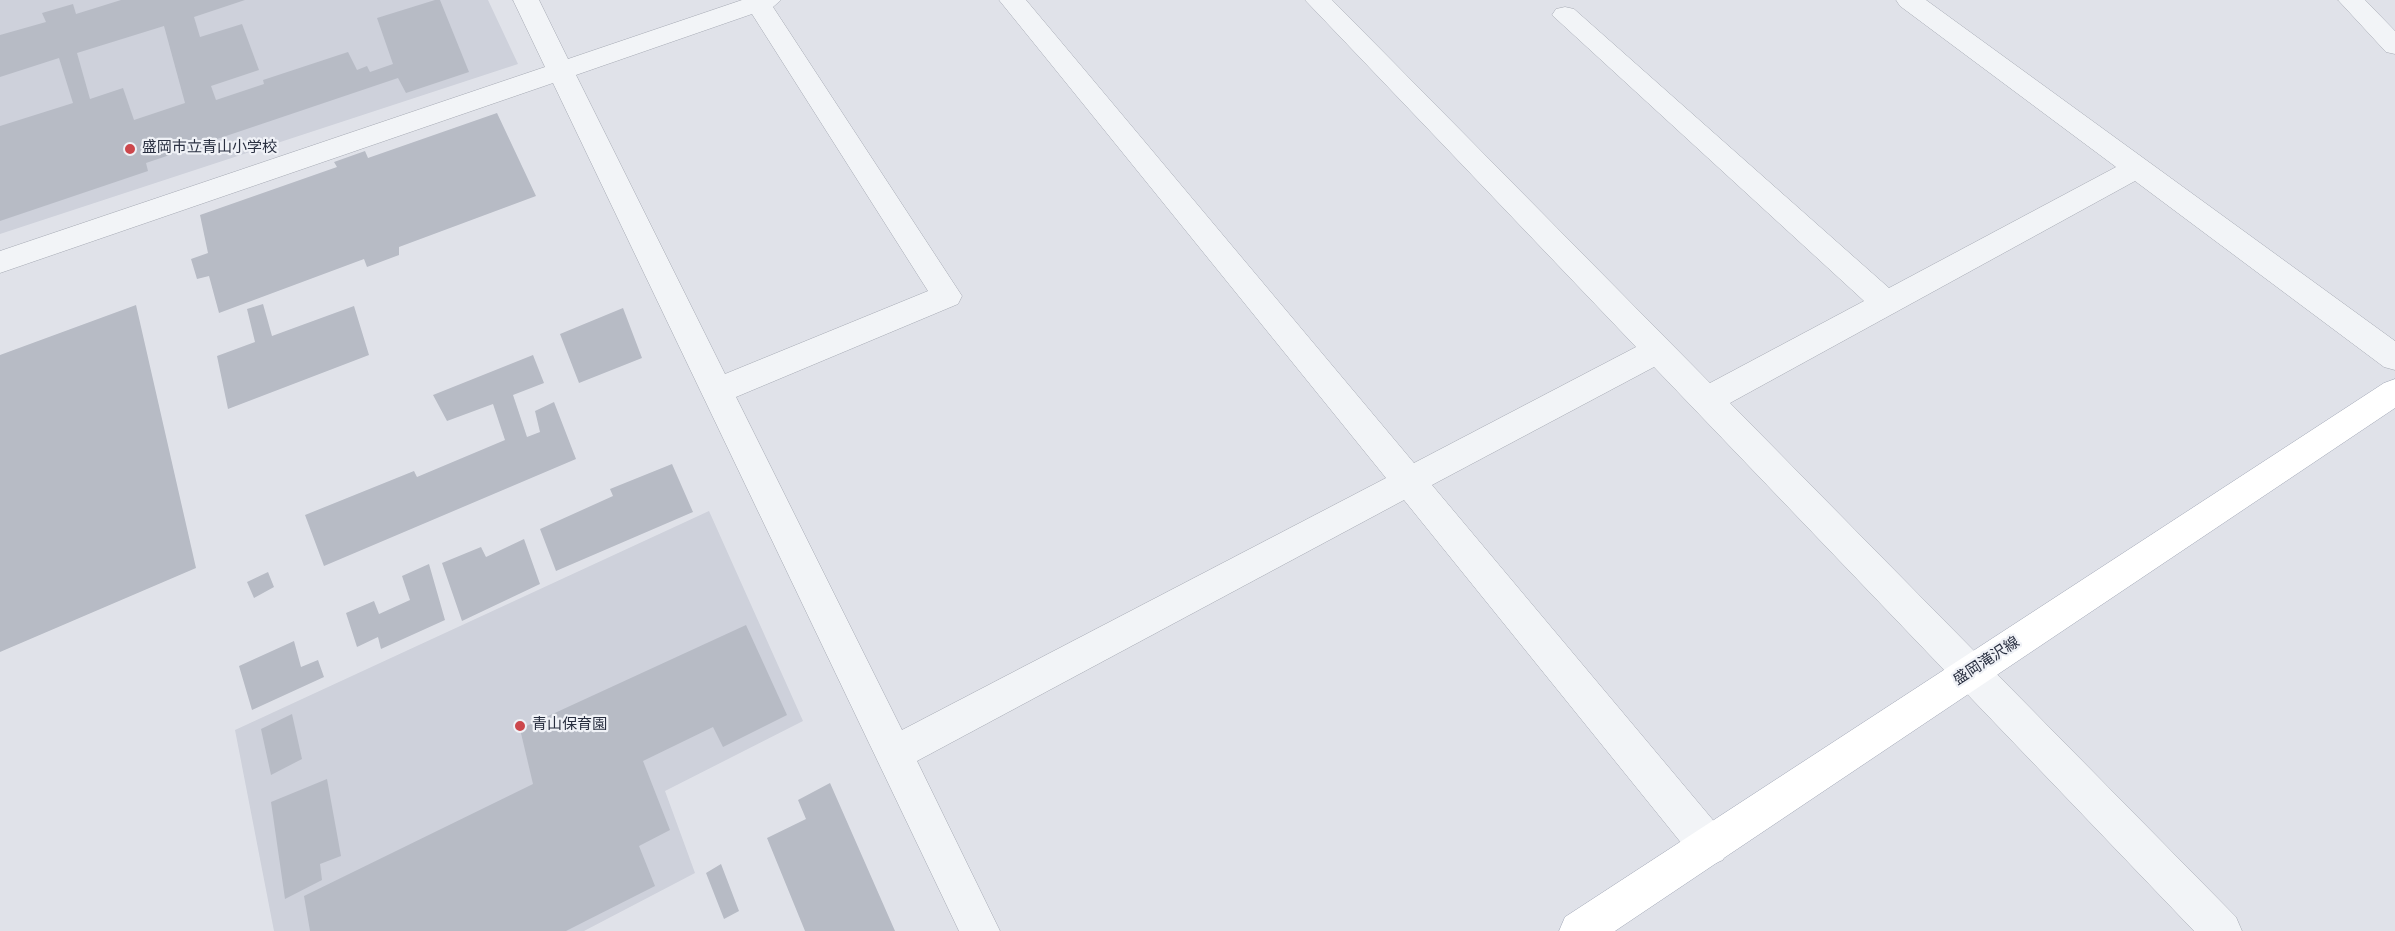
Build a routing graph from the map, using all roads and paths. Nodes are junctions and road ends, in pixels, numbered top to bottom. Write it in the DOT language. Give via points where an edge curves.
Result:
graph roads {
  1 [pos="526,0"];
  2 [pos="1012,0"];
  3 [pos="1318,0"];
  4 [pos="1909,0"];
  5 [pos="2351,0"];
  6 [pos="763,2"];
  7 [pos="1565,15"];
  8 [pos="2395,46"];
  9 [pos="560,70"];
  10 [pos="2137,168"];
  11 [pos="0,262"];
  12 [pos="1886,303"];
  13 [pos="1658,350"];
  14 [pos="2395,358"];
  15 [pos="717,391"];
  16 [pos="2395,392"];
  17 [pos="1707,400"];
  18 [pos="1408,482"];
  19 [pos="1973,671"];
  20 [pos="893,754"];
  21 [pos="1708,846"];
  22 [pos="980,931"];
  23 [pos="1579,931"];
  24 [pos="2222,931"];
  1 -- 9 [label="street"];
  2 -- 18 [label="street"];
  3 -- 13 [label="street"];
  4 -- 10 [label="street"];
  5 -- 8 [label="street"];
  6 -- 9 [label="street"];
  6 -- 15 [label="street" via="947,296"];
  7 -- 12 [label="street"];
  9 -- 11 [label="street"];
  9 -- 15 [label="street"];
  10 -- 12 [label="street"];
  10 -- 14 [label="street"];
  12 -- 17 [label="street"];
  13 -- 17 [label="street"];
  13 -- 18 [label="street"];
  15 -- 20 [label="street"];
  16 -- 19 [label="main road, 盛岡滝沢線"];
  17 -- 19 [label="street"];
  18 -- 20 [label="street"];
  18 -- 21 [label="street"];
  19 -- 21 [label="main road, 盛岡滝沢線"];
  19 -- 24 [label="street"];
  20 -- 22 [label="street"];
  21 -- 23 [label="main road, 盛岡滝沢線"];
}
